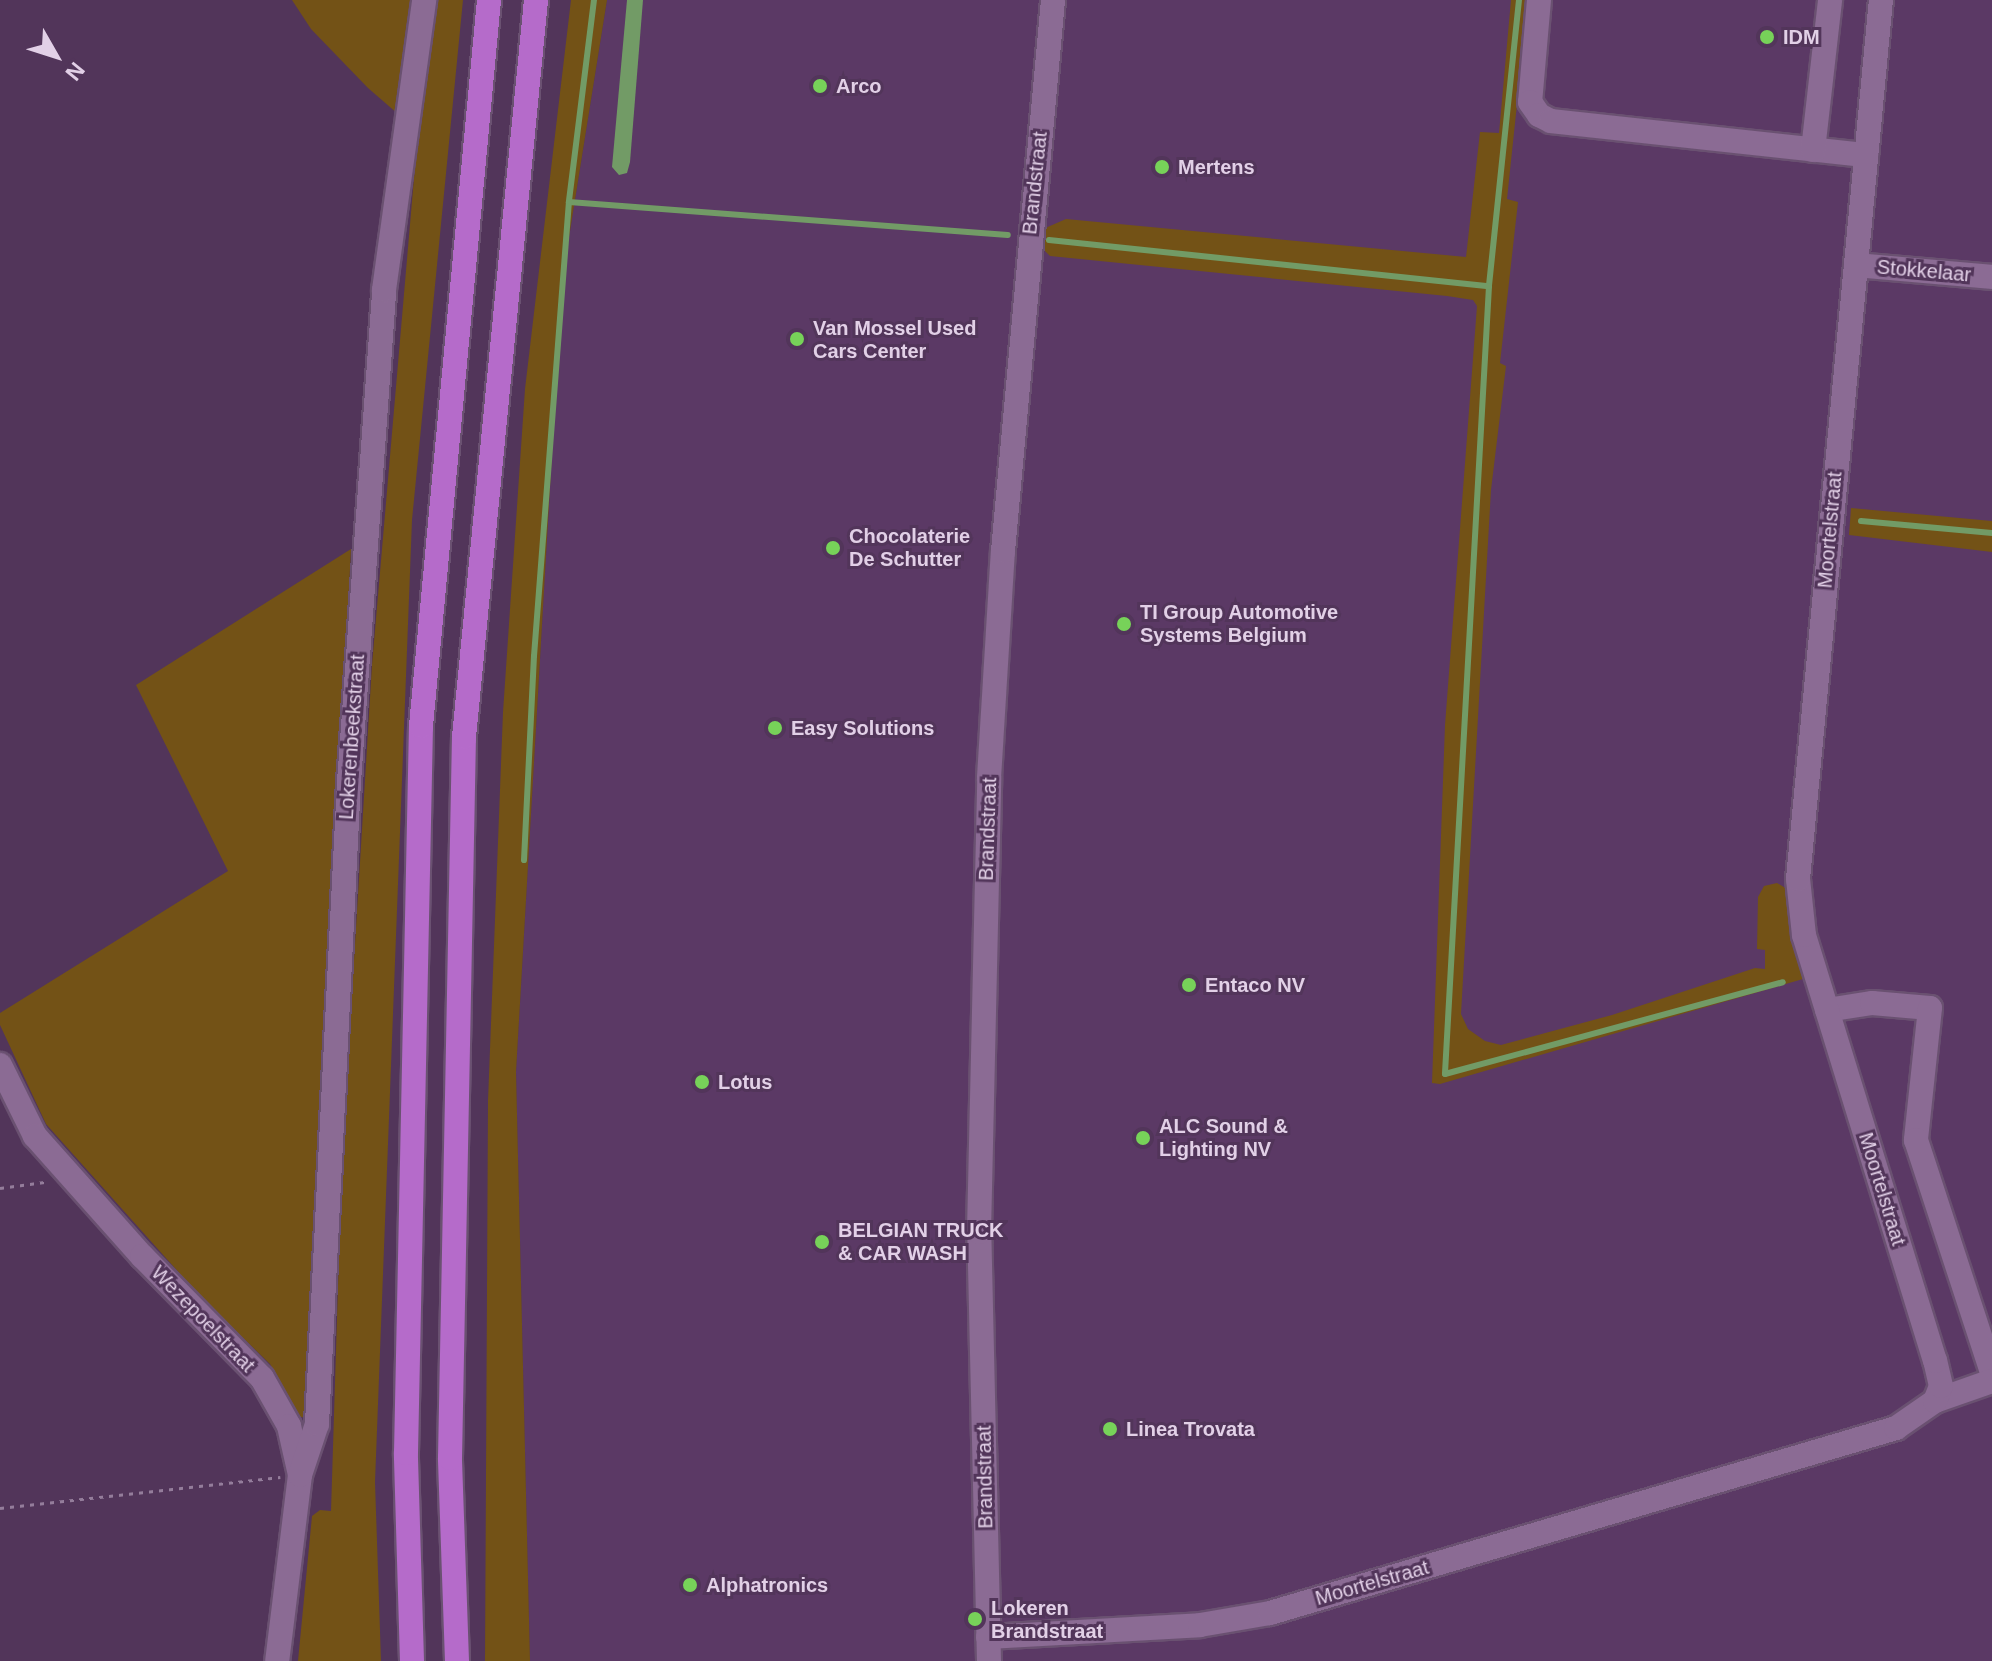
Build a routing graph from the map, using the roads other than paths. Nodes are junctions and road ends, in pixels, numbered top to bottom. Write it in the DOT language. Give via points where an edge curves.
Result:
graph roads {
  1 [pos="424,0"];
  2 [pos="489,0"];
  3 [pos="536,0"];
  4 [pos="1053,0"];
  5 [pos="1539,0"];
  6 [pos="1830,0"];
  7 [pos="1881,0"];
  8 [pos="1813,150"];
  9 [pos="1866,155"];
  10 [pos="1856,265"];
  11 [pos="1992,277"];
  12 [pos="1827,1010"];
  13 [pos="0,1065"];
  14 [pos="1992,1373"];
  15 [pos="1992,1381"];
  16 [pos="1935,1401"];
  17 [pos="300,1475"];
  18 [pos="989,1649"];
  19 [pos="277,1661"];
  20 [pos="412,1661"];
  21 [pos="457,1661"];
  1 -- 17 [label="street, Lokerenbeekstraat" via="384,290 349,782 317,1424"];
  2 -- 20 [label="highway" via="421,726 406,1453"];
  3 -- 21 [label="highway" via="464,737 450,1458"];
  4 -- 18 [label="street, Brandstraat" via="1004,535 989,778 979,1232"];
  5 -- 8 [label="street" via="1530,102 1539,115 1551,121"];
  6 -- 8 [label="street"];
  7 -- 9 [label="street, Moortelstraat"];
  8 -- 9 [label="street"];
  9 -- 10 [label="street, Moortelstraat"];
  10 -- 11 [label="street, Stokkelaar"];
  10 -- 12 [label="street, Moortelstraat" via="1798,879 1804,935"];
  12 -- 14 [label="street" via="1872,1003 1930,1008 1916,1140"];
  12 -- 16 [label="street, Moortelstraat" via="1935,1361 1941,1386"];
  13 -- 17 [label="street, Wezepoelstraat" via="35,1136 142,1256 262,1378 289,1426"];
  15 -- 16 [label="street"];
  16 -- 18 [label="street, Moortelstraat" via="1896,1428 1270,1613"];
  17 -- 19 [label="street, Wezepoelstraat"];
}
